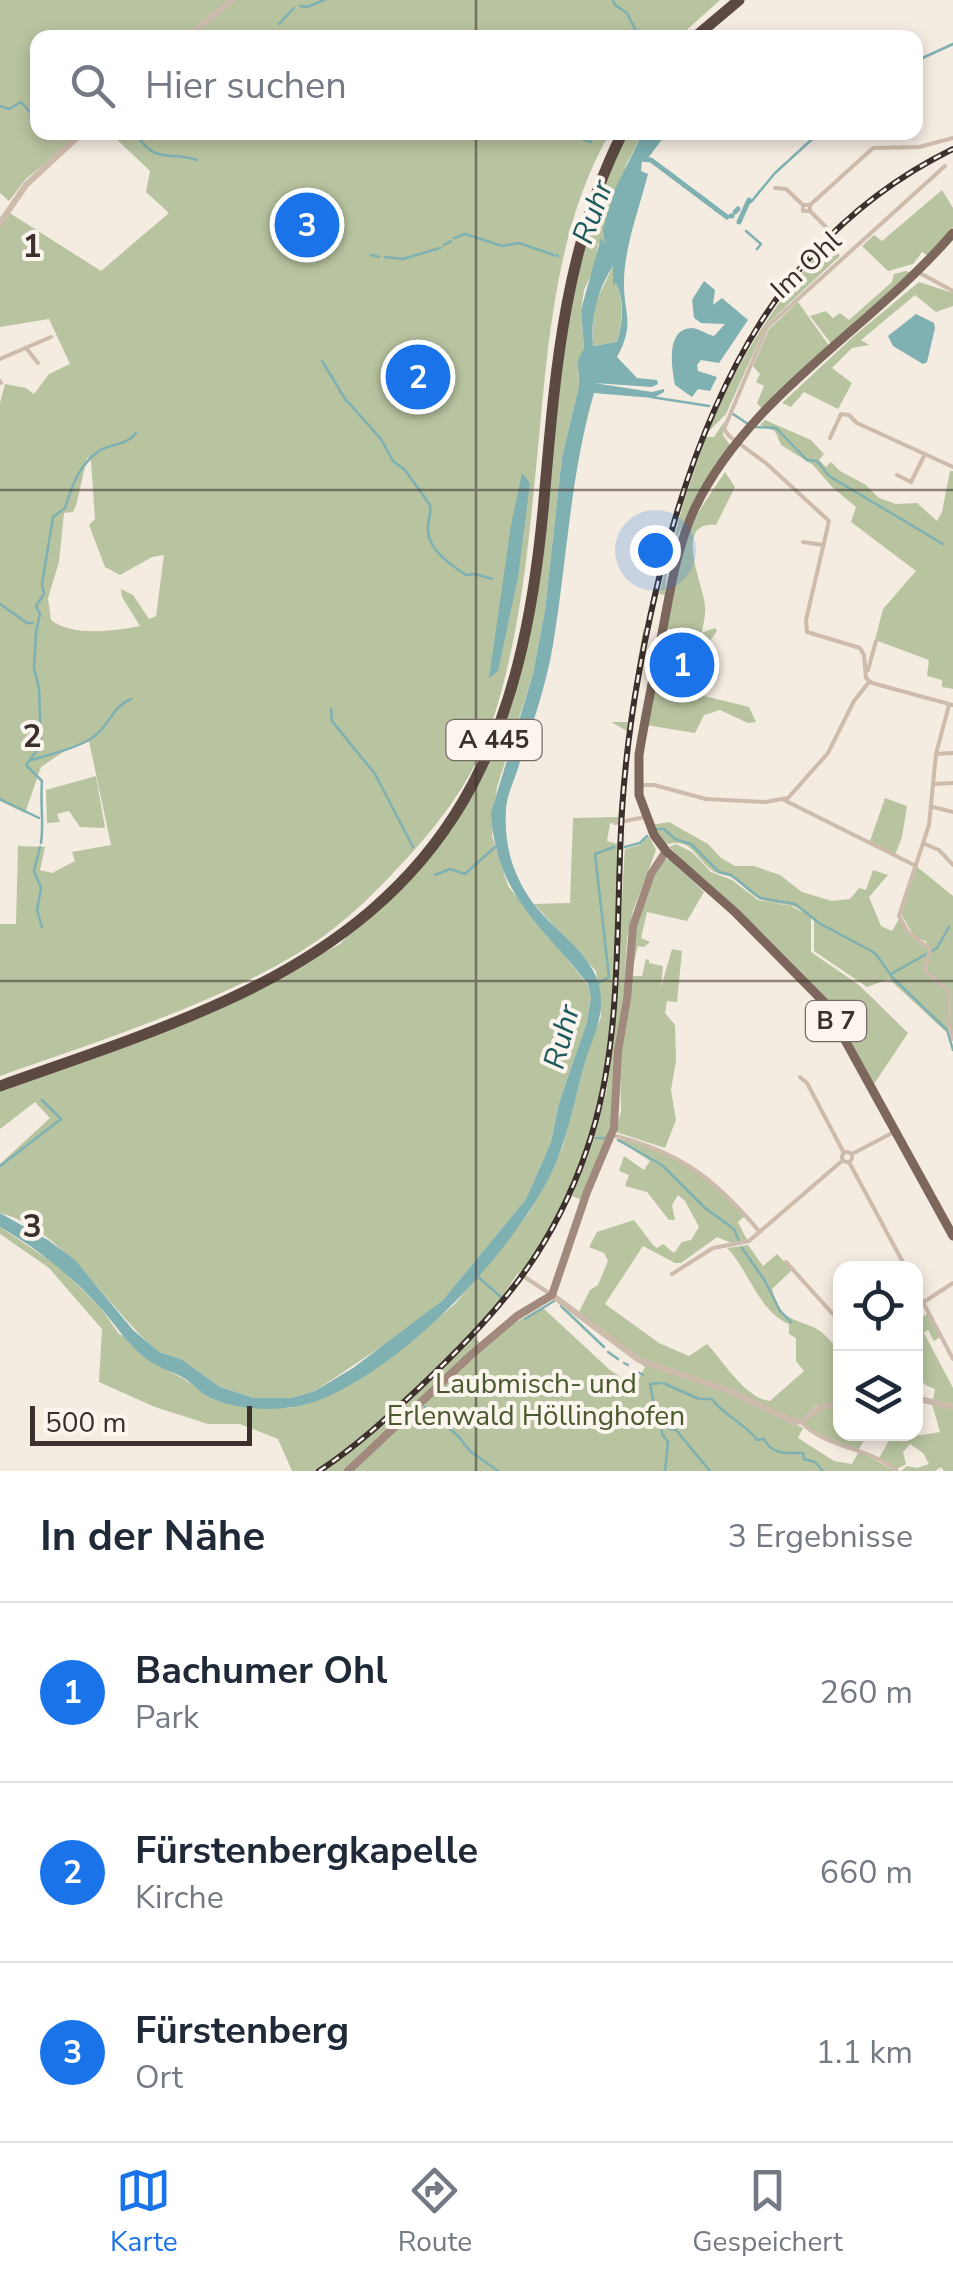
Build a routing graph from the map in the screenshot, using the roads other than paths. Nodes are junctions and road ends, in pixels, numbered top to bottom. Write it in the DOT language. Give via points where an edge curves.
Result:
graph roads {
  1 [pos="232,0"];
  2 [pos="730,0"];
  3 [pos="739,0"];
  4 [pos="196,30"];
  5 [pos="698,30"];
  6 [pos="700,30"];
  7 [pos="953,138"];
  8 [pos="74,140"];
  9 [pos="615,140"];
  10 [pos="946,166"];
  11 [pos="775,188"];
  12 [pos="808,207"];
  13 [pos="0,224"];
  14 [pos="826,227"];
  15 [pos="953,234"];
  16 [pos="923,275"];
  17 [pos="953,291"];
  18 [pos="51,337"];
  19 [pos="26,348"];
  20 [pos="0,359"];
  21 [pos="38,363"];
  22 [pos="830,438"];
  23 [pos="738,443"];
  24 [pos="924,456"];
  25 [pos="953,467"];
  26 [pos="898,476"];
  27 [pos="803,542"];
  28 [pos="824,545"];
  29 [pos="876,641"];
  30 [pos="865,672"];
  31 [pos="870,682"];
  32 [pos="951,705"];
  33 [pos="953,753"];
  34 [pos="936,754"];
  35 [pos="932,784"];
  36 [pos="953,784"];
  37 [pos="638,786"];
  38 [pos="784,800"];
  39 [pos="932,807"];
  40 [pos="953,812"];
  41 [pos="645,817"];
  42 [pos="616,823"];
  43 [pos="924,843"];
  44 [pos="663,855"];
  45 [pos="953,865"];
  46 [pos="916,866"];
  47 [pos="952,1001"];
  48 [pos="953,1039"];
  49 [pos="800,1077"];
  50 [pos="0,1083"];
  51 [pos="892,1134"];
  52 [pos="612,1135"];
  53 [pos="844,1152"];
  54 [pos="852,1154"];
  55 [pos="846,1161"];
  56 [pos="760,1232"];
  57 [pos="953,1236"];
  58 [pos="902,1261"];
  59 [pos="786,1262"];
  60 [pos="520,1274"];
  61 [pos="672,1274"];
  62 [pos="953,1284"];
  63 [pos="552,1295"];
  64 [pos="923,1300"];
  65 [pos="923,1303"];
  66 [pos="833,1314"];
  67 [pos="953,1359"];
  68 [pos="923,1400"];
  69 [pos="833,1405"];
  70 [pos="953,1407"];
  71 [pos="800,1422"];
  72 [pos="348,1471"];
  73 [pos="897,1471"];
  1 -- 4 [label="street"];
  2 -- 5 [label="highway"];
  3 -- 6 [label="highway"];
  7 -- 12 [label="street" via="873,148"];
  8 -- 13 [label="street" via="26,185"];
  9 -- 50 [label="highway, A 445" via="585,205 564,282 515,657 493,729 452,810 374,900 284,964 188,1011"];
  10 -- 23 [label="street, Im Ohl" via="767,328 724,429"];
  11 -- 12 [label="street"];
  12 -- 14 [label="street"];
  15 -- 16 [label="main road, B 7"];
  16 -- 17 [label="street"];
  16 -- 23 [label="main road, B 7" via="790,386"];
  18 -- 19 [label="street"];
  19 -- 20 [label="street"];
  19 -- 21 [label="street"];
  22 -- 24 [label="street" via="841,414 849,415"];
  23 -- 28 [label="street" via="829,520"];
  23 -- 37 [label="main road, B 7" via="701,497 680,548 638,755"];
  24 -- 25 [label="street"];
  24 -- 26 [label="street" via="911,482"];
  27 -- 28 [label="street"];
  28 -- 30 [label="street" via="806,630 860,648"];
  29 -- 30 [label="street"];
  30 -- 31 [label="street"];
  31 -- 32 [label="street"];
  31 -- 38 [label="street" via="828,752"];
  32 -- 34 [label="street"];
  33 -- 34 [label="street"];
  34 -- 35 [label="street"];
  35 -- 36 [label="street"];
  35 -- 39 [label="street"];
  37 -- 38 [label="street" via="706,799"];
  37 -- 41 [label="main road, B 7"];
  38 -- 46 [label="street"];
  39 -- 40 [label="street"];
  39 -- 43 [label="street"];
  41 -- 42 [label="street"];
  41 -- 44 [label="main road, B 7"];
  43 -- 45 [label="street"];
  43 -- 46 [label="street"];
  44 -- 51 [label="main road, B 7" via="736,913 824,1002"];
  44 -- 52 [label="main road" via="632,926"];
  46 -- 47 [label="street" via="900,918 929,947 924,970 948,989"];
  47 -- 48 [label="street"];
  49 -- 53 [label="street"];
  51 -- 54 [label="street"];
  51 -- 57 [label="main road, B 7"];
  52 -- 56 [label="street" via="677,1158 724,1192"];
  52 -- 63 [label="main road"];
  53 -- 54 [label="street"];
  53 -- 55 [label="street"];
  54 -- 55 [label="street"];
  55 -- 56 [label="street"];
  55 -- 58 [label="street"];
  56 -- 61 [label="street" via="742,1245 713,1248"];
  59 -- 66 [label="street"];
  60 -- 63 [label="street"];
  62 -- 64 [label="street"];
  63 -- 71 [label="street" via="639,1360"];
  63 -- 72 [label="main road" via="472,1354"];
  65 -- 67 [label="street"];
  68 -- 70 [label="street"];
  69 -- 71 [label="street"];
  71 -- 73 [label="street"];
}
